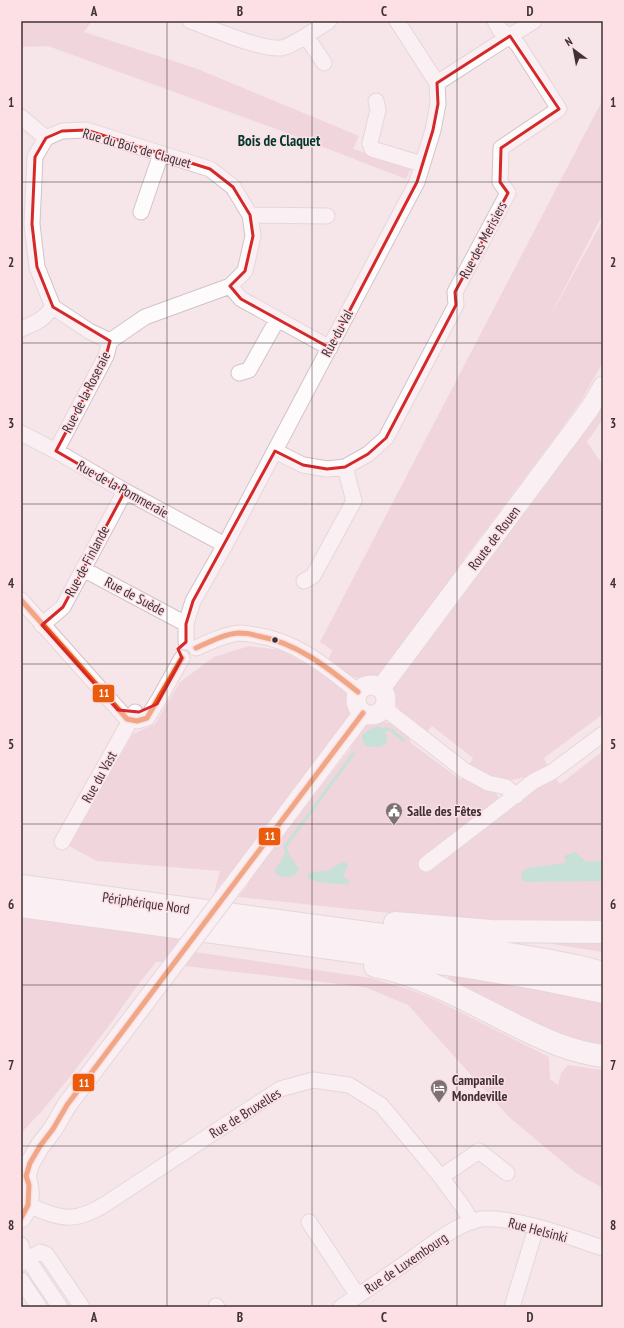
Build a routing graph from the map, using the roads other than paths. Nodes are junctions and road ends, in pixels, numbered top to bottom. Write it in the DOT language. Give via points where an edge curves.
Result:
graph roads {
  1 [pos="190,21"];
  2 [pos="329,21"];
  3 [pos="396,21"];
  4 [pos="495,21"];
  5 [pos="534,21"];
  6 [pos="306,36"];
  7 [pos="510,36"];
  8 [pos="324,63"];
  9 [pos="437,83"];
  10 [pos="376,101"];
  11 [pos="21,117"];
  12 [pos="46,138"];
  13 [pos="161,154"];
  14 [pos="422,164"];
  15 [pos="141,212"];
  16 [pos="250,215"];
  17 [pos="327,216"];
  18 [pos="27,224"];
  19 [pos="230,286"];
  20 [pos="53,307"];
  21 [pos="277,320"];
  22 [pos="21,328"];
  23 [pos="110,341"];
  24 [pos="330,348"];
  25 [pos="239,373"];
  26 [pos="603,386"];
  27 [pos="21,433"];
  28 [pos="56,451"];
  29 [pos="275,451"];
  30 [pos="345,467"];
  31 [pos="125,491"];
  32 [pos="225,545"];
  33 [pos="82,569"];
  34 [pos="304,581"];
  35 [pos="21,600"];
  36 [pos="180,620"];
  37 [pos="42,625"];
  38 [pos="191,645"];
  39 [pos="381,688"];
  40 [pos="358,692"];
  41 [pos="384,708"];
  42 [pos="363,713"];
  43 [pos="133,716"];
  44 [pos="603,734"];
  45 [pos="516,796"];
  46 [pos="62,842"];
  47 [pos="426,864"];
  48 [pos="21,886"];
  49 [pos="21,906"];
  50 [pos="603,932"];
  51 [pos="294,933"];
  52 [pos="441,943"];
  53 [pos="603,960"];
  54 [pos="603,973"];
  55 [pos="603,992"];
  56 [pos="603,1056"];
  57 [pos="68,1105"];
  58 [pos="21,1148"];
  59 [pos="23,1172"];
  60 [pos="507,1173"];
  61 [pos="441,1177"];
  62 [pos="24,1212"];
  63 [pos="309,1222"];
  64 [pos="472,1222"];
  65 [pos="536,1228"];
  66 [pos="603,1248"];
  67 [pos="23,1254"];
  68 [pos="21,1280"];
  69 [pos="350,1303"];
  70 [pos="39,1307"];
  71 [pos="60,1307"];
  72 [pos="82,1307"];
  73 [pos="512,1307"];
  1 -- 6 [label="street" via="259,45 281,48"];
  2 -- 6 [label="street"];
  3 -- 9 [label="street"];
  4 -- 7 [label="street" via="500,30"];
  5 -- 7 [label="street"];
  6 -- 8 [label="street"];
  7 -- 9 [label="street"];
  7 -- 30 [label="street, Rue des Merisiers" via="558,110 500,148 500,182 508,194 455,292 456,305 386,438 368,454"];
  9 -- 14 [label="street, Rue du Val" via="438,104"];
  10 -- 14 [label="street" via="378,110 370,143 372,149"];
  11 -- 12 [label="street"];
  12 -- 13 [label="street, Rue du Bois de Claquet" via="62,131 86,130"];
  12 -- 18 [label="street" via="35,157"];
  13 -- 15 [label="street"];
  13 -- 16 [label="street, Rue du Bois de Claquet" via="210,169 233,188"];
  14 -- 24 [label="street, Rue du Val" via="417,182"];
  16 -- 17 [label="street"];
  16 -- 19 [label="street, Rue du Bois de Claquet" via="252,236 245,271"];
  18 -- 20 [label="street" via="37,267"];
  19 -- 21 [label="street" via="241,299"];
  19 -- 23 [label="street, Rue de la Roseraie" via="145,317"];
  20 -- 22 [label="street" via="46,317"];
  20 -- 23 [label="street" via="89,331"];
  21 -- 24 [label="street"];
  21 -- 25 [label="street" via="249,370"];
  23 -- 28 [label="street, Rue de la Roseraie" via="106,356"];
  24 -- 29 [label="street, Rue du Val"];
  26 -- 39 [label="main road, Route de Rouen" via="590,408"];
  27 -- 28 [label="street, Rue de la Pommeraie"];
  28 -- 31 [label="street, Rue de la Pommeraie"];
  29 -- 30 [label="street, Rue des Merisiers" via="303,465 327,469"];
  29 -- 32 [label="street, Rue du Val"];
  30 -- 34 [label="street" via="354,501 313,576"];
  31 -- 32 [label="street, Rue de la Pommeraie"];
  31 -- 33 [label="street, Rue de Finlande"];
  32 -- 36 [label="street, Rue du Val"];
  33 -- 36 [label="street, Rue de Suède"];
  33 -- 37 [label="street, Rue de Finlande" via="63,607"];
  35 -- 37 [label="street"];
  36 -- 38 [label="street, Rue du Val"];
  37 -- 43 [label="street" via="118,710 127,719"];
  38 -- 40 [label="street" via="240,633 266,636 320,661"];
  38 -- 43 [label="street" via="181,644 178,649 182,658 147,718 137,721"];
  39 -- 40 [label="main road" via="372,684"];
  39 -- 41 [label="main road" via="387,700"];
  40 -- 42 [label="main road" via="356,703"];
  41 -- 42 [label="main road" via="382,712 374,715"];
  41 -- 45 [label="street" via="464,770 488,783 506,787"];
  42 -- 57 [label="main road, bridge"];
  43 -- 46 [label="street, Rue du Vast"];
  44 -- 45 [label="street"];
  45 -- 47 [label="street"];
  48 -- 51 [label="highway, Périphérique Nord"];
  49 -- 51 [label="highway, Périphérique Nord"];
  50 -- 51 [label="highway" via="491,931 341,917"];
  51 -- 52 [label="highway"];
  51 -- 55 [label="highway"];
  51 -- 56 [label="highway" via="311,954 392,970 421,979 551,1042"];
  52 -- 53 [label="highway" via="455,939"];
  52 -- 54 [label="highway" via="546,960"];
  57 -- 58 [label="main road"];
  57 -- 59 [label="main road"];
  59 -- 62 [label="main road" via="29,1190"];
  60 -- 61 [label="street" via="479,1151"];
  61 -- 62 [label="street, Rue de Bruxelles" via="381,1105 349,1085 313,1080 280,1089 92,1212 78,1217"];
  61 -- 64 [label="street, Rue de Bruxelles"];
  63 -- 69 [label="street"];
  64 -- 65 [label="street, Rue Helsinki" via="494,1219"];
  64 -- 69 [label="street, Rue de Luxembourg" via="450,1232"];
  65 -- 66 [label="street, Rue Helsinki"];
  65 -- 73 [label="street"];
  67 -- 71 [label="street"];
  67 -- 72 [label="street" via="46,1254"];
  68 -- 70 [label="street"];
}
